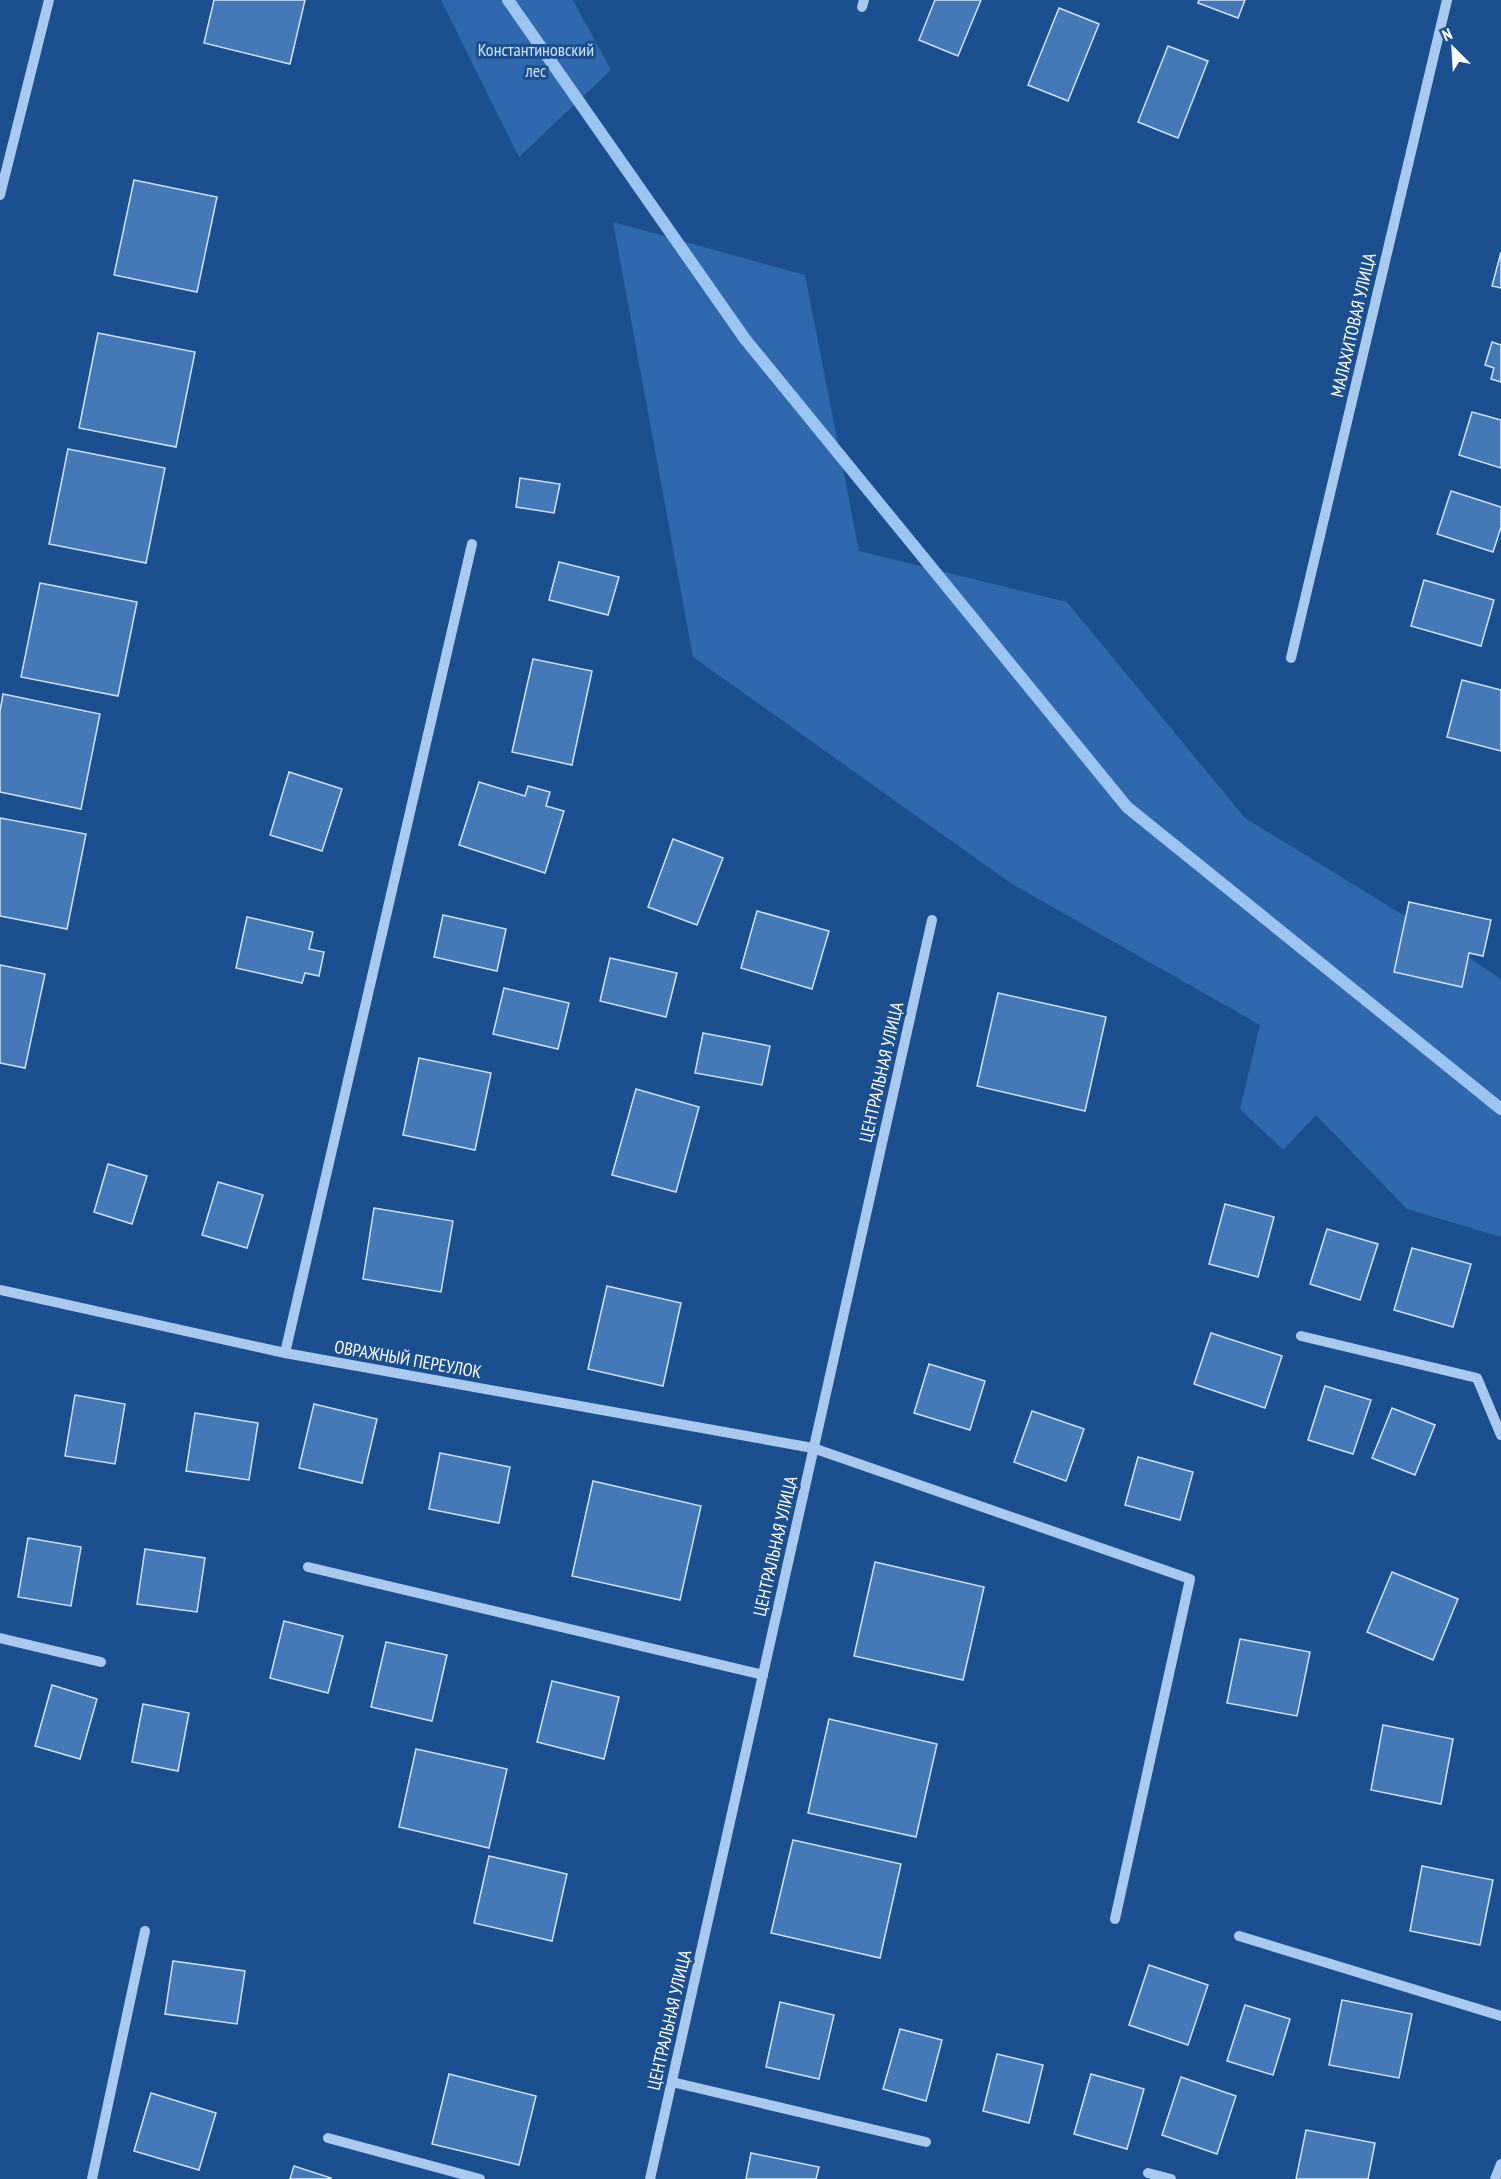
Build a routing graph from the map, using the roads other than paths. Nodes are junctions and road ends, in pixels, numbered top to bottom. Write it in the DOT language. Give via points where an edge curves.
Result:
graph roads {
  1 [pos="1447,0"];
  2 [pos="45,1"];
  3 [pos="0,195"];
  4 [pos="472,544"];
  5 [pos="1291,658"];
  6 [pos="932,920"];
  7 [pos="0,1290"];
  8 [pos="1301,1336"];
  9 [pos="285,1353"];
  10 [pos="1501,1435"];
  11 [pos="813,1448"];
  12 [pos="308,1567"];
  13 [pos="0,1638"];
  14 [pos="101,1662"];
  15 [pos="763,1675"];
  16 [pos="1115,1919"];
  17 [pos="145,1930"];
  18 [pos="1239,1936"];
  19 [pos="1501,2016"];
  20 [pos="672,2082"];
  21 [pos="328,2139"];
  22 [pos="926,2142"];
  23 [pos="1501,2164"];
  24 [pos="1148,2173"];
  25 [pos="92,2179"];
  26 [pos="480,2179"];
  27 [pos="650,2179"];
  28 [pos="1171,2179"];
  29 [pos="1495,2179"];
  1 -- 5 [label="street, МАЛАХИТОВАЯ УЛИЦА"];
  2 -- 3 [label="street"];
  4 -- 9 [label="street"];
  6 -- 11 [label="street, ЦЕНТРАЛЬНАЯ УЛИЦА"];
  7 -- 9 [label="street, ОВРАЖНЫЙ ПЕРЕУЛОК"];
  8 -- 10 [label="street" via="1477,1378"];
  9 -- 11 [label="street, ОВРАЖНЫЙ ПЕРЕУЛОК"];
  11 -- 15 [label="street, ЦЕНТРАЛЬНАЯ УЛИЦА"];
  11 -- 16 [label="street, ОВРАЖНЫЙ ПЕРЕУЛОК" via="1190,1579"];
  12 -- 15 [label="street"];
  13 -- 14 [label="street"];
  15 -- 20 [label="street, ЦЕНТРАЛЬНАЯ УЛИЦА"];
  17 -- 25 [label="street"];
  18 -- 19 [label="street"];
  20 -- 22 [label="street"];
  20 -- 27 [label="street, ЦЕНТРАЛЬНАЯ УЛИЦА"];
  21 -- 26 [label="street"];
  23 -- 29 [label="street"];
  24 -- 28 [label="street"];
}
